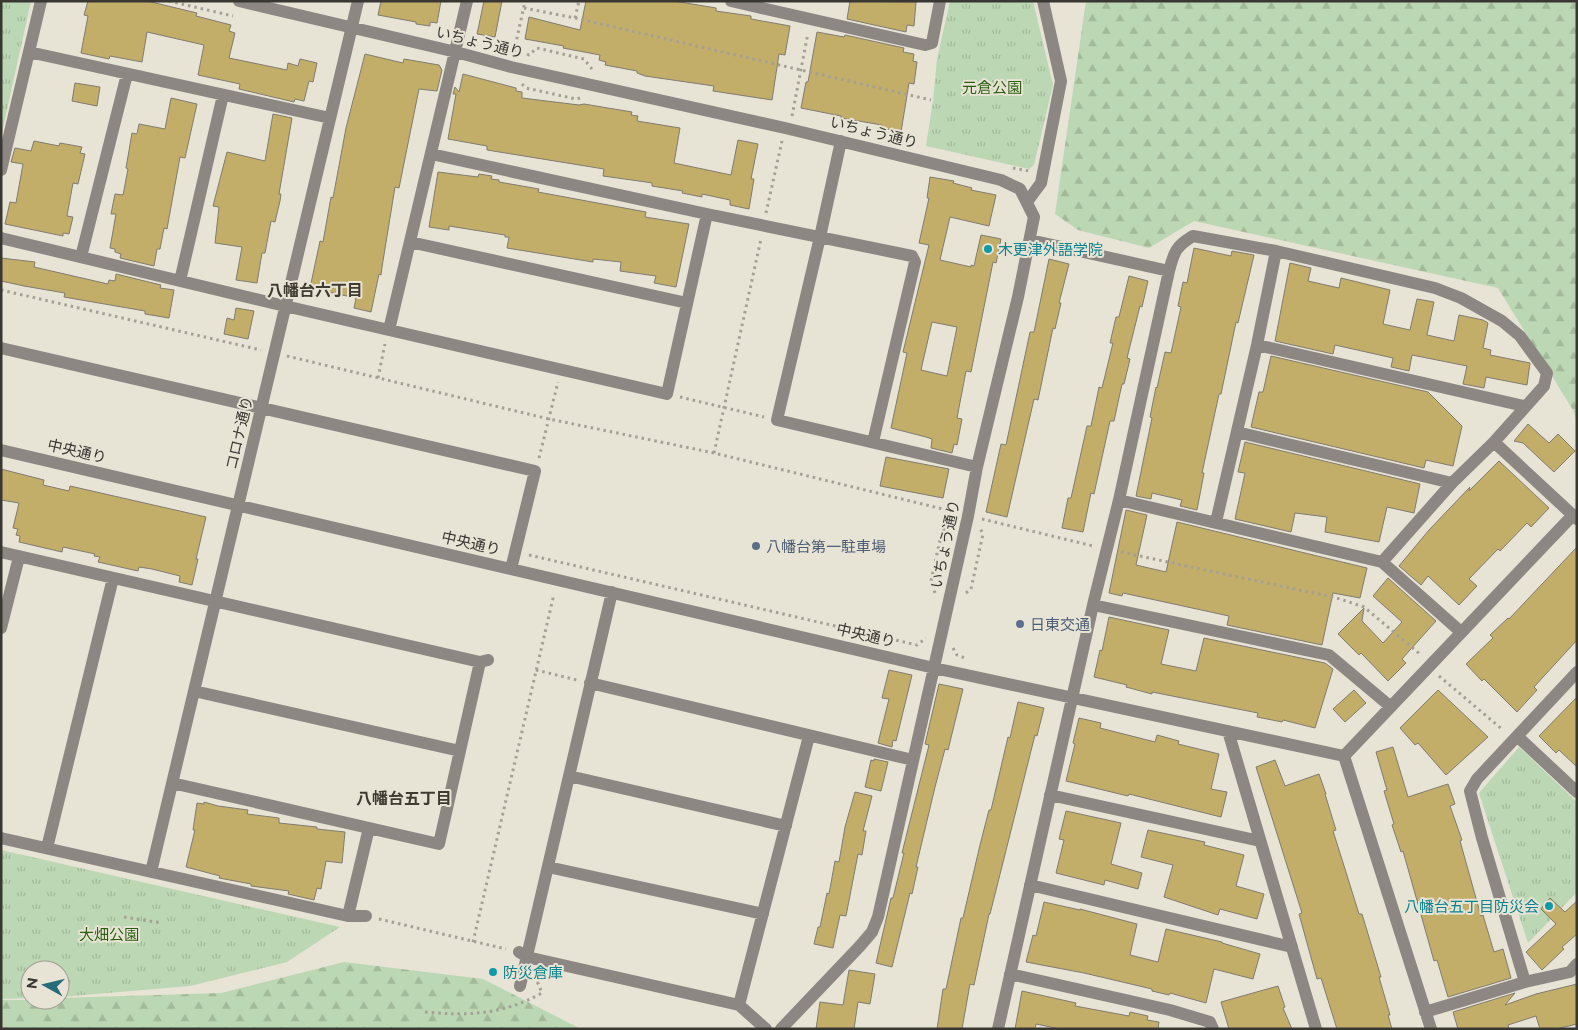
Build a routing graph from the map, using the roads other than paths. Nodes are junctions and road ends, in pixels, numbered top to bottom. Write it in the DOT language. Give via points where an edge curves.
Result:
graph roads {
  1 [pos="41,1"];
  2 [pos="239,1"];
  3 [pos="358,1"];
  4 [pos="467,1"];
  5 [pos="731,1"];
  6 [pos="940,1"];
  7 [pos="1043,1"];
  8 [pos="352,27"];
  9 [pos="29,52"];
  10 [pos="456,52"];
  11 [pos="127,74"];
  12 [pos="224,95"];
  13 [pos="330,118"];
  14 [pos="841,141"];
  15 [pos="4,150"];
  16 [pos="431,154"];
  17 [pos="1,170"];
  18 [pos="1027,202"];
  19 [pos="707,214"];
  20 [pos="820,236"];
  21 [pos="1,238"];
  22 [pos="1030,240"];
  23 [pos="410,242"];
  24 [pos="1276,251"];
  25 [pos="82,257"];
  26 [pos="1169,271"];
  27 [pos="180,281"];
  28 [pos="687,303"];
  29 [pos="286,306"];
  30 [pos="389,330"];
  31 [pos="1257,346"];
  32 [pos="1,348"];
  33 [pos="1524,406"];
  34 [pos="262,408"];
  35 [pos="1237,432"];
  36 [pos="873,442"];
  37 [pos="1494,442"];
  38 [pos="1,450"];
  39 [pos="977,467"];
  40 [pos="1452,483"];
  41 [pos="1119,500"];
  42 [pos="238,506"];
  43 [pos="1575,517"];
  44 [pos="1216,522"];
  45 [pos="1,552"];
  46 [pos="19,557"];
  47 [pos="1382,562"];
  48 [pos="511,569"];
  49 [pos="113,578"];
  50 [pos="612,592"];
  51 [pos="215,601"];
  52 [pos="1093,605"];
  53 [pos="1,628"];
  54 [pos="1462,632"];
  55 [pos="934,668"];
  56 [pos="1577,672"];
  57 [pos="590,683"];
  58 [pos="194,692"];
  59 [pos="1072,699"];
  60 [pos="1390,707"];
  61 [pos="1228,731"];
  62 [pos="808,736"];
  63 [pos="1516,738"];
  64 [pos="460,751"];
  65 [pos="1344,756"];
  66 [pos="914,760"];
  67 [pos="569,776"];
  68 [pos="172,783"];
  69 [pos="1577,792"];
  70 [pos="1050,795"];
  71 [pos="786,826"];
  72 [pos="369,828"];
  73 [pos="1,838"];
  74 [pos="1260,841"];
  75 [pos="47,848"];
  76 [pos="548,867"];
  77 [pos="151,872"];
  78 [pos="1030,885"];
  79 [pos="762,914"];
  80 [pos="348,916"];
  81 [pos="366,916"];
  82 [pos="1292,947"];
  83 [pos="523,954"];
  84 [pos="1577,964"];
  85 [pos="1010,974"];
  86 [pos="1525,982"];
  87 [pos="520,986"];
  88 [pos="739,1005"];
  89 [pos="1425,1012"];
  90 [pos="766,1029"];
  91 [pos="781,1029"];
  92 [pos="998,1029"];
  93 [pos="1213,1029"];
  94 [pos="1316,1029"];
  95 [pos="1431,1029"];
  1 -- 9 [label="street"];
  2 -- 8 [label="street, いちょう通り"];
  3 -- 8 [label="street, コロナ通り"];
  4 -- 10 [label="street"];
  5 -- 6 [label="street" via="924,45 932,43"];
  7 -- 18 [label="street" via="1061,81 1041,183"];
  8 -- 10 [label="street, いちょう通り"];
  8 -- 13 [label="street, コロナ通り"];
  9 -- 11 [label="street"];
  9 -- 15 [label="street"];
  10 -- 14 [label="street, いちょう通り"];
  10 -- 16 [label="street"];
  11 -- 12 [label="street"];
  11 -- 25 [label="street"];
  12 -- 13 [label="street"];
  12 -- 27 [label="street"];
  13 -- 29 [label="street, コロナ通り"];
  14 -- 18 [label="street, いちょう通り" via="1001,180 1020,189"];
  14 -- 20 [label="street"];
  15 -- 17 [label="street"];
  16 -- 19 [label="street"];
  16 -- 23 [label="street"];
  18 -- 22 [label="street, いちょう通り" via="1034,217"];
  19 -- 20 [label="street"];
  19 -- 28 [label="street"];
  20 -- 36 [label="street" via="912,256 915,262"];
  20 -- 36 [label="street" via="777,420"];
  21 -- 25 [label="street"];
  22 -- 26 [label="street"];
  22 -- 39 [label="street, いちょう通り"];
  23 -- 28 [label="street"];
  23 -- 30 [label="street"];
  24 -- 26 [label="street" via="1193,236 1174,252"];
  24 -- 31 [label="street"];
  24 -- 33 [label="street" via="1435,288 1461,298 1502,321 1520,336 1547,373 1544,386"];
  25 -- 27 [label="street"];
  26 -- 41 [label="street"];
  27 -- 29 [label="street"];
  28 -- 30 [label="street" via="668,394"];
  29 -- 30 [label="street"];
  29 -- 34 [label="street, コロナ通り"];
  31 -- 33 [label="street"];
  31 -- 35 [label="street"];
  32 -- 34 [label="street"];
  33 -- 37 [label="street"];
  34 -- 42 [label="street, コロナ通り"];
  34 -- 48 [label="street" via="536,471"];
  35 -- 40 [label="street"];
  35 -- 44 [label="street"];
  36 -- 39 [label="street"];
  37 -- 40 [label="street"];
  37 -- 43 [label="street"];
  38 -- 42 [label="street, 中央通り"];
  39 -- 55 [label="street, いちょう通り"];
  40 -- 47 [label="street"];
  41 -- 44 [label="street"];
  41 -- 52 [label="street"];
  42 -- 48 [label="street, 中央通り"];
  42 -- 51 [label="street, コロナ通り"];
  43 -- 54 [label="street"];
  44 -- 47 [label="street"];
  45 -- 46 [label="street"];
  46 -- 49 [label="street"];
  46 -- 53 [label="street"];
  47 -- 54 [label="street"];
  48 -- 50 [label="street, 中央通り"];
  49 -- 51 [label="street"];
  49 -- 75 [label="street"];
  50 -- 55 [label="street, 中央通り"];
  50 -- 57 [label="street"];
  51 -- 58 [label="street, コロナ通り"];
  51 -- 64 [label="street" via="484,661"];
  52 -- 59 [label="street"];
  52 -- 60 [label="street" via="1329,655"];
  54 -- 60 [label="street"];
  55 -- 59 [label="street, 中央通り"];
  55 -- 66 [label="street, いちょう通り"];
  56 -- 63 [label="street"];
  57 -- 62 [label="street"];
  57 -- 67 [label="street"];
  58 -- 64 [label="street"];
  58 -- 68 [label="street, コロナ通り"];
  59 -- 61 [label="street, 中央通り"];
  59 -- 70 [label="street"];
  60 -- 65 [label="street"];
  61 -- 65 [label="street, 中央通り"];
  61 -- 74 [label="street"];
  62 -- 66 [label="street"];
  62 -- 71 [label="street"];
  63 -- 69 [label="street"];
  63 -- 86 [label="street" via="1477,779 1470,791"];
  64 -- 72 [label="street" via="438,844"];
  65 -- 89 [label="street"];
  66 -- 91 [label="street, いちょう通り" via="872,932"];
  67 -- 71 [label="street"];
  67 -- 76 [label="street"];
  68 -- 72 [label="street"];
  68 -- 77 [label="street, コロナ通り"];
  70 -- 74 [label="street"];
  70 -- 78 [label="street"];
  71 -- 79 [label="street"];
  72 -- 80 [label="street"];
  73 -- 75 [label="street"];
  74 -- 82 [label="street"];
  75 -- 77 [label="street"];
  76 -- 79 [label="street"];
  76 -- 83 [label="street"];
  77 -- 80 [label="street"];
  78 -- 82 [label="street"];
  78 -- 85 [label="street"];
  79 -- 88 [label="street"];
  80 -- 81 [label="street"];
  82 -- 94 [label="street"];
  83 -- 87 [label="street"];
  83 -- 88 [label="street"];
  84 -- 86 [label="street" via="1570,972"];
  85 -- 92 [label="street"];
  85 -- 93 [label="street" via="1170,1010 1210,1022"];
  86 -- 89 [label="street"];
  88 -- 90 [label="street"];
  89 -- 95 [label="street"];
}
